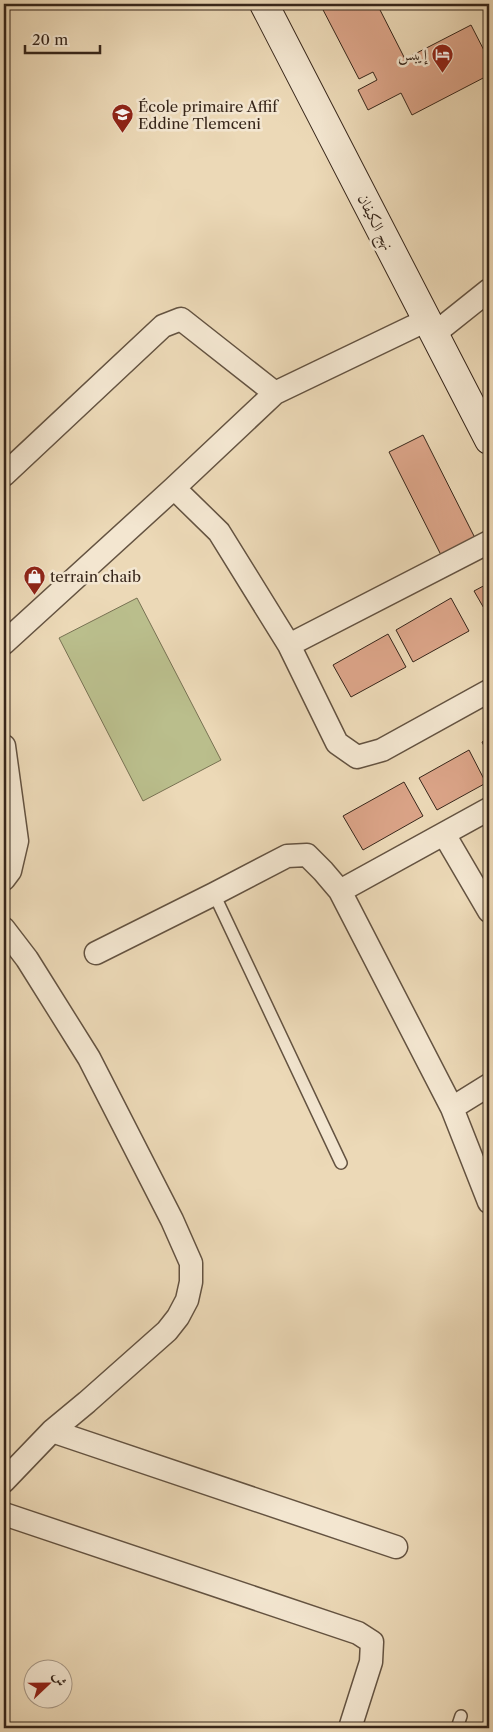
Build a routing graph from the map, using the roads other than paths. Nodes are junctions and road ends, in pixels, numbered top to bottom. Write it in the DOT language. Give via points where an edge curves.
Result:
graph roads {
  1 [pos="264,4"];
  2 [pos="489,290"];
  3 [pos="430,327"];
  4 [pos="275,393"];
  5 [pos="489,440"];
  6 [pos="4,475"];
  7 [pos="174,488"];
  8 [pos="489,542"];
  9 [pos="4,643"];
  10 [pos="289,645"];
  11 [pos="489,691"];
  12 [pos="4,746"];
  13 [pos="489,809"];
  14 [pos="444,834"];
  15 [pos="4,879"];
  16 [pos="340,891"];
  17 [pos="214,894"];
  18 [pos="489,912"];
  19 [pos="4,929"];
  20 [pos="96,953"];
  21 [pos="489,1085"];
  22 [pos="452,1108"];
  23 [pos="341,1163"];
  24 [pos="489,1202"];
  25 [pos="52,1431"];
  26 [pos="4,1481"];
  27 [pos="4,1514"];
  28 [pos="396,1547"];
  29 [pos="461,1716"];
  30 [pos="350,1728"];
  31 [pos="457,1728"];
  1 -- 3 [label="main road, نهج الكيفان"];
  2 -- 3 [label="street"];
  3 -- 4 [label="street"];
  3 -- 5 [label="main road, نهج الكيفان"];
  4 -- 6 [label="street" via="181,319 163,326"];
  4 -- 7 [label="street"];
  7 -- 9 [label="street"];
  7 -- 10 [label="street" via="219,532"];
  8 -- 10 [label="street"];
  10 -- 11 [label="street" via="337,743 357,757 382,750"];
  12 -- 15 [label="street" via="17,841 10,871"];
  13 -- 14 [label="street"];
  14 -- 16 [label="street"];
  14 -- 18 [label="street"];
  16 -- 17 [label="street" via="307,855 287,856"];
  16 -- 22 [label="street"];
  17 -- 20 [label="street"];
  17 -- 23 [label="lane"];
  19 -- 25 [label="street" via="27,959 89,1058 191,1263 187,1300 167,1331"];
  21 -- 22 [label="street"];
  22 -- 24 [label="street"];
  25 -- 26 [label="street"];
  25 -- 28 [label="street"];
  27 -- 30 [label="street" via="358,1633 372,1642 371,1662"];
  29 -- 31 [label="lane"];
}
